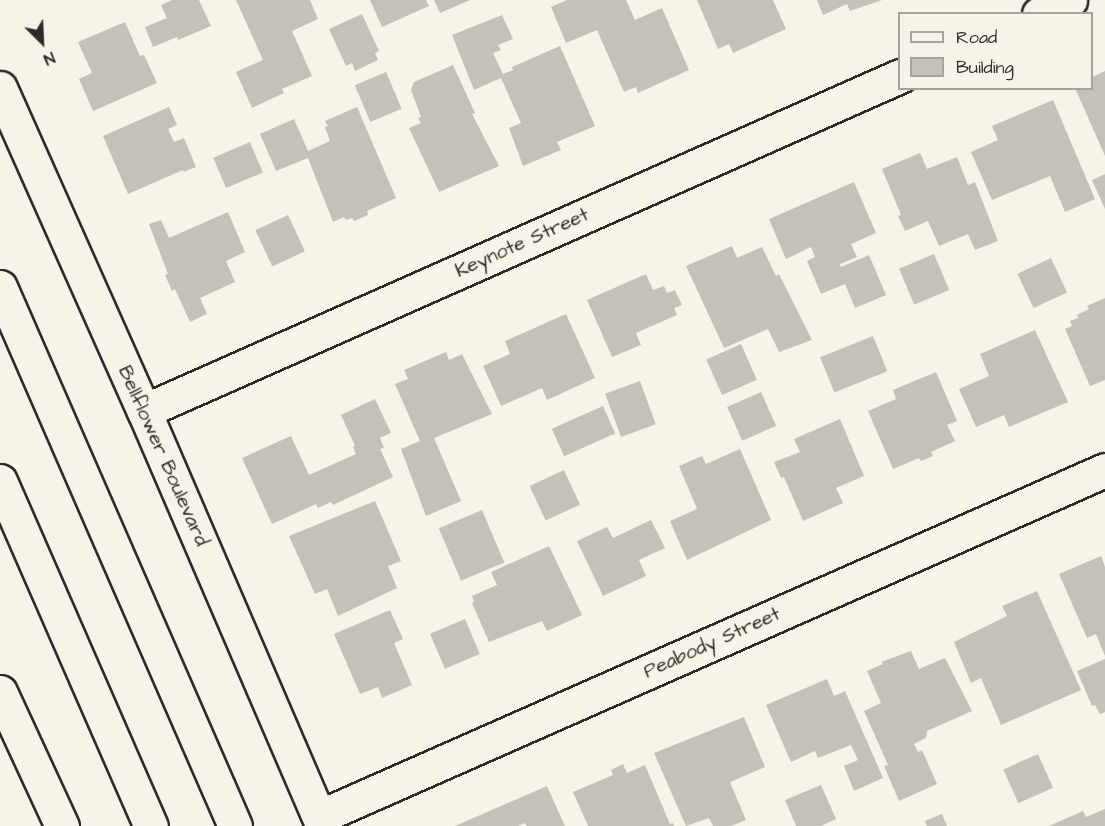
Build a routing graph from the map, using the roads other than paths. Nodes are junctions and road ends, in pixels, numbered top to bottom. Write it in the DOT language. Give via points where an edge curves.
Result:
graph roads {
  1 [pos="1070,0"];
  2 [pos="1043,12"];
  3 [pos="898,76"];
  4 [pos="0,88"];
  5 [pos="0,287"];
  6 [pos="144,411"];
  7 [pos="1105,470"];
  8 [pos="0,481"];
  9 [pos="0,692"];
  10 [pos="321,821"];
  11 [pos="62,826"];
  12 [pos="151,826"];
  13 [pos="235,826"];
  1 -- 2 [label="street"];
  3 -- 6 [label="street, Keynote Street"];
  4 -- 6 [label="street, Bellflower Boulevard"];
  5 -- 13 [label="street"];
  6 -- 10 [label="street, Bellflower Boulevard"];
  7 -- 10 [label="street, Peabody Street"];
  8 -- 12 [label="street"];
  9 -- 11 [label="street"];
}
